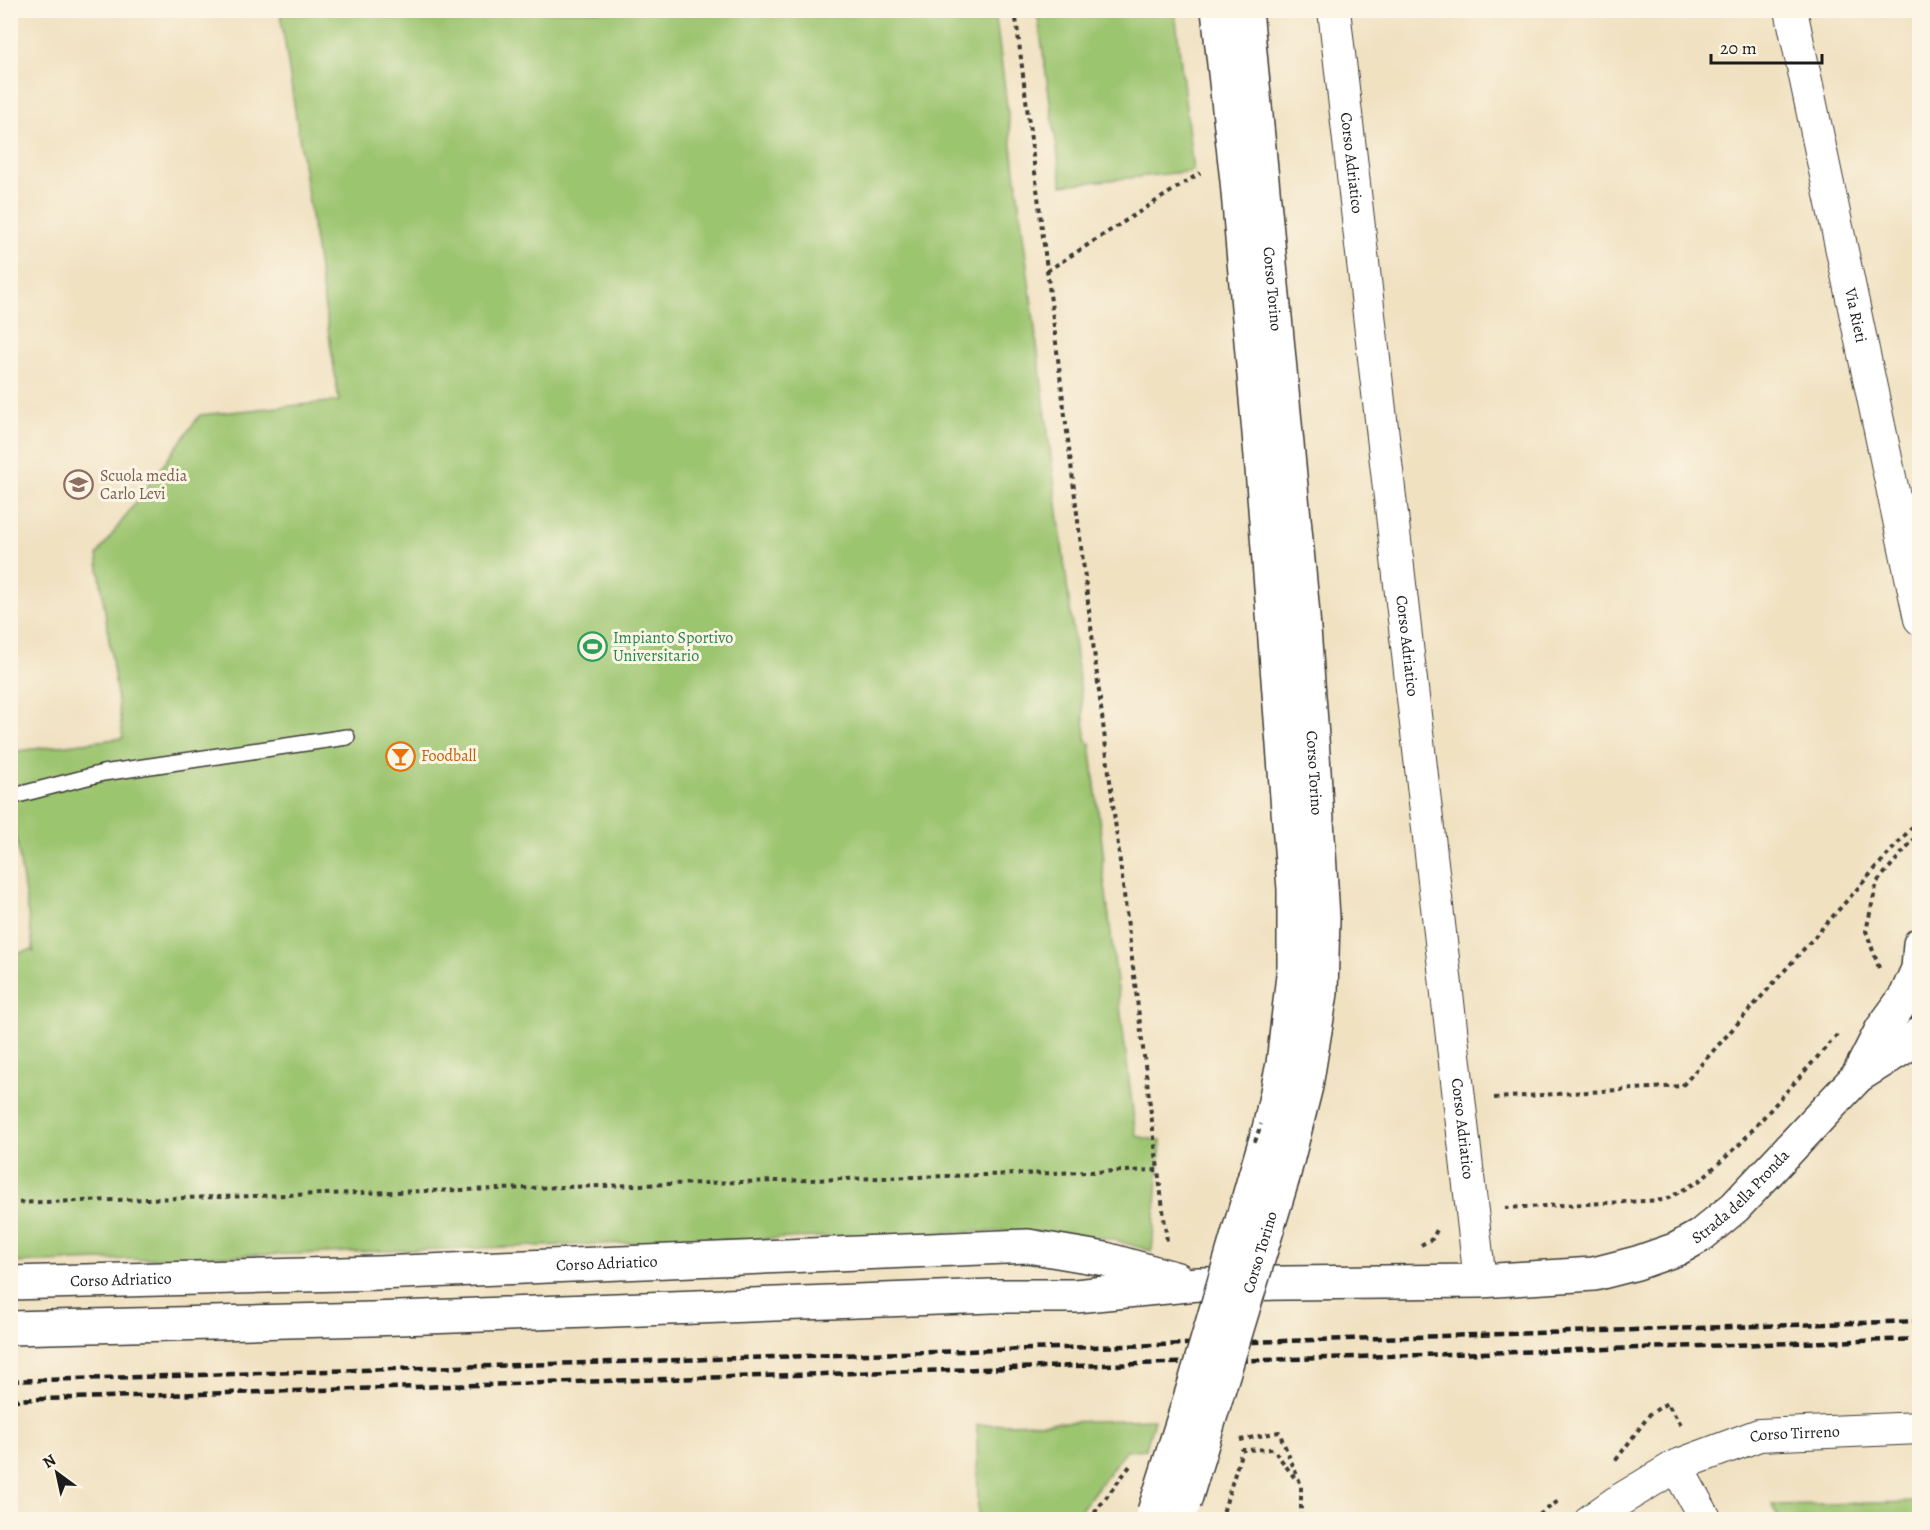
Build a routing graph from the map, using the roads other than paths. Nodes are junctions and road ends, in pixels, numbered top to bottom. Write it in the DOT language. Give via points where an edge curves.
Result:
graph roads {
  1 [pos="1218,10"];
  2 [pos="1245,10"];
  3 [pos="1334,10"];
  4 [pos="1791,10"];
  5 [pos="1920,619"];
  6 [pos="347,736"];
  7 [pos="10,797"];
  8 [pos="1920,944"];
  9 [pos="1920,1034"];
  10 [pos="1858,1076"];
  11 [pos="1269,1176"];
  12 [pos="378,1273"];
  13 [pos="1594,1274"];
  14 [pos="1480,1281"];
  15 [pos="10,1283"];
  16 [pos="1198,1284"];
  17 [pos="372,1319"];
  18 [pos="10,1328"];
  19 [pos="1920,1428"];
  20 [pos="1676,1466"];
  21 [pos="1167,1514"];
  22 [pos="1591,1520"];
  23 [pos="1706,1520"];
  1 -- 11 [label="street, Corso Torino" via="1260,445 1294,889 1294,966 1283,1064 1269,1129"];
  2 -- 11 [label="street, Corso Torino" via="1302,603 1323,918 1321,993 1306,1086"];
  3 -- 14 [label="street, Corso Adriatico"];
  4 -- 5 [label="street, Via Rieti"];
  6 -- 7 [label="lane" via="103,773"];
  8 -- 10 [label="street, Strada della Pronda" via="1918,969 1906,996 1882,1029"];
  9 -- 10 [label="street, Strada della Pronda"];
  10 -- 13 [label="street, Strada della Pronda" via="1735,1208 1700,1236 1677,1249"];
  11 -- 21 [label="street, Corso Torino, bridge" via="1200,1365"];
  12 -- 15 [label="street, Corso Adriatico"];
  12 -- 16 [label="street, Corso Adriatico" via="1028,1246 1105,1259"];
  12 -- 17 [label="street"];
  13 -- 14 [label="street, Corso Adriatico"];
  14 -- 16 [label="street, Corso Adriatico"];
  16 -- 17 [label="street, Corso Adriatico" via="1075,1296"];
  17 -- 18 [label="street, Corso Adriatico"];
  19 -- 20 [label="street, Corso Tirreno" via="1759,1435"];
  20 -- 22 [label="street"];
  20 -- 23 [label="street"];
}
